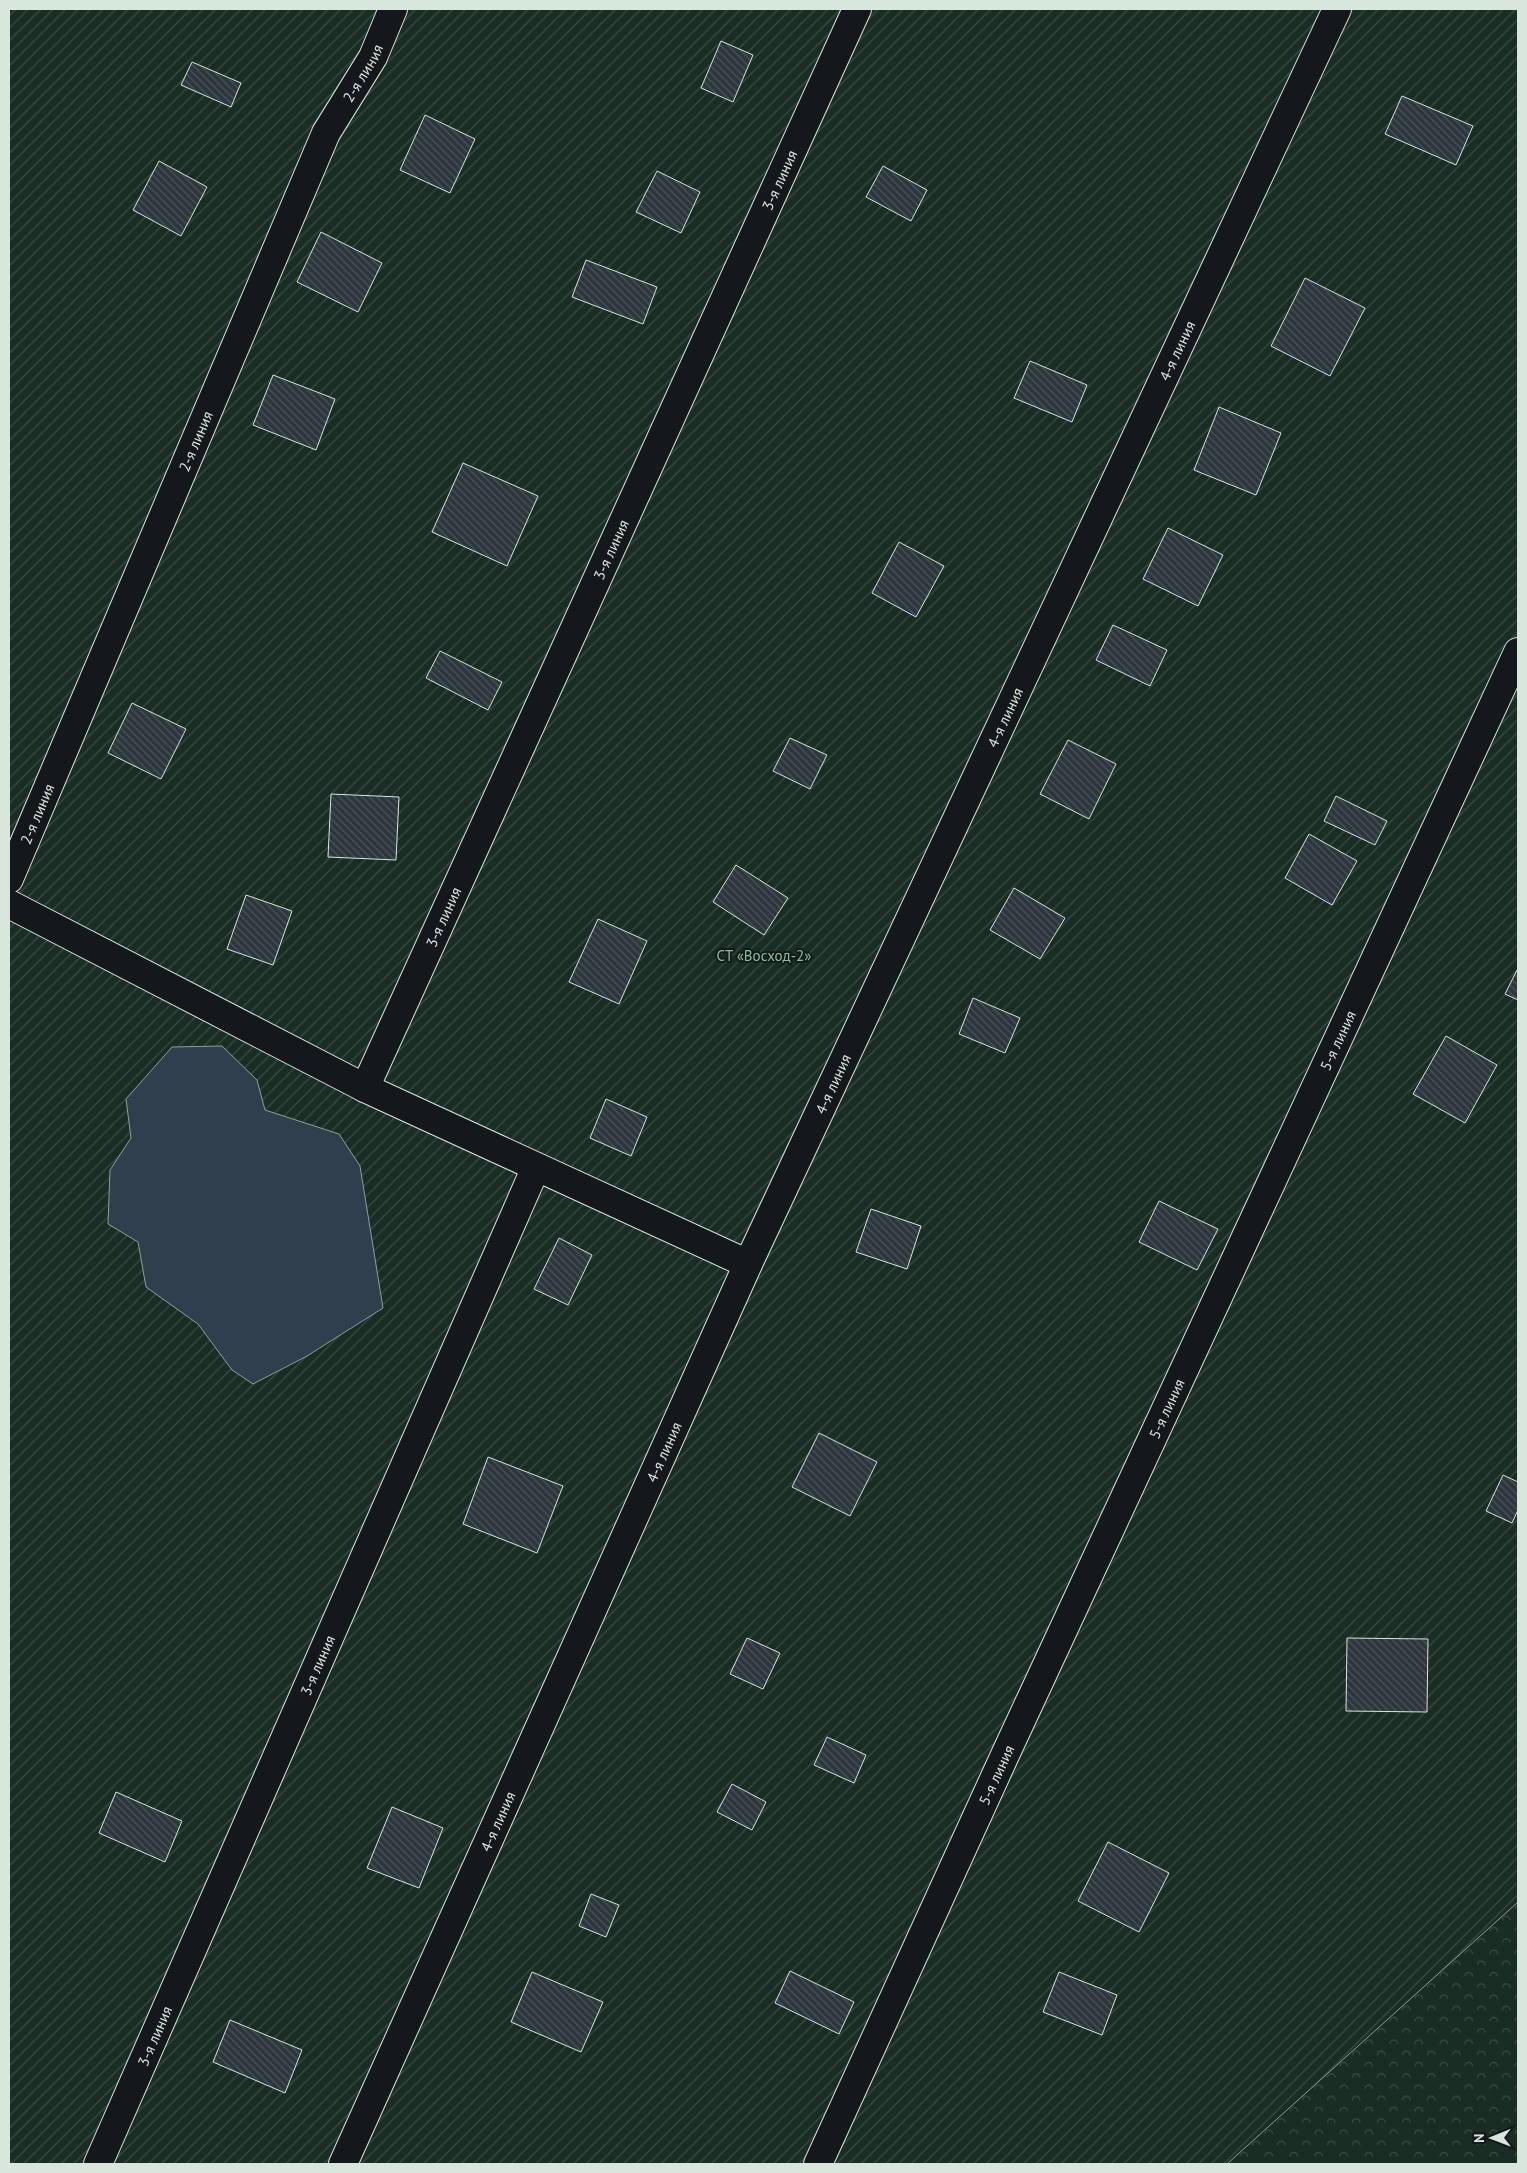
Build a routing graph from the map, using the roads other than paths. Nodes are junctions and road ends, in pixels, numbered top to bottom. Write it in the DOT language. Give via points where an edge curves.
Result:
graph roads {
  1 [pos="393,9"];
  2 [pos="858,9"];
  3 [pos="1337,9"];
  4 [pos="1518,652"];
  5 [pos="9,878"];
  6 [pos="9,904"];
  7 [pos="365,1088"];
  8 [pos="536,1167"];
  9 [pos="748,1264"];
  10 [pos="98,2164"];
  11 [pos="343,2164"];
  12 [pos="818,2164"];
  1 -- 5 [label="street, 2-я линия" via="373,57 326,133"];
  2 -- 7 [label="street, 3-я линия"];
  3 -- 9 [label="street, 4-я линия"];
  4 -- 12 [label="street, 5-я линия"];
  6 -- 7 [label="street"];
  7 -- 8 [label="street"];
  8 -- 9 [label="street"];
  8 -- 10 [label="street, 3-я линия"];
  9 -- 11 [label="street, 4-я линия"];
}
